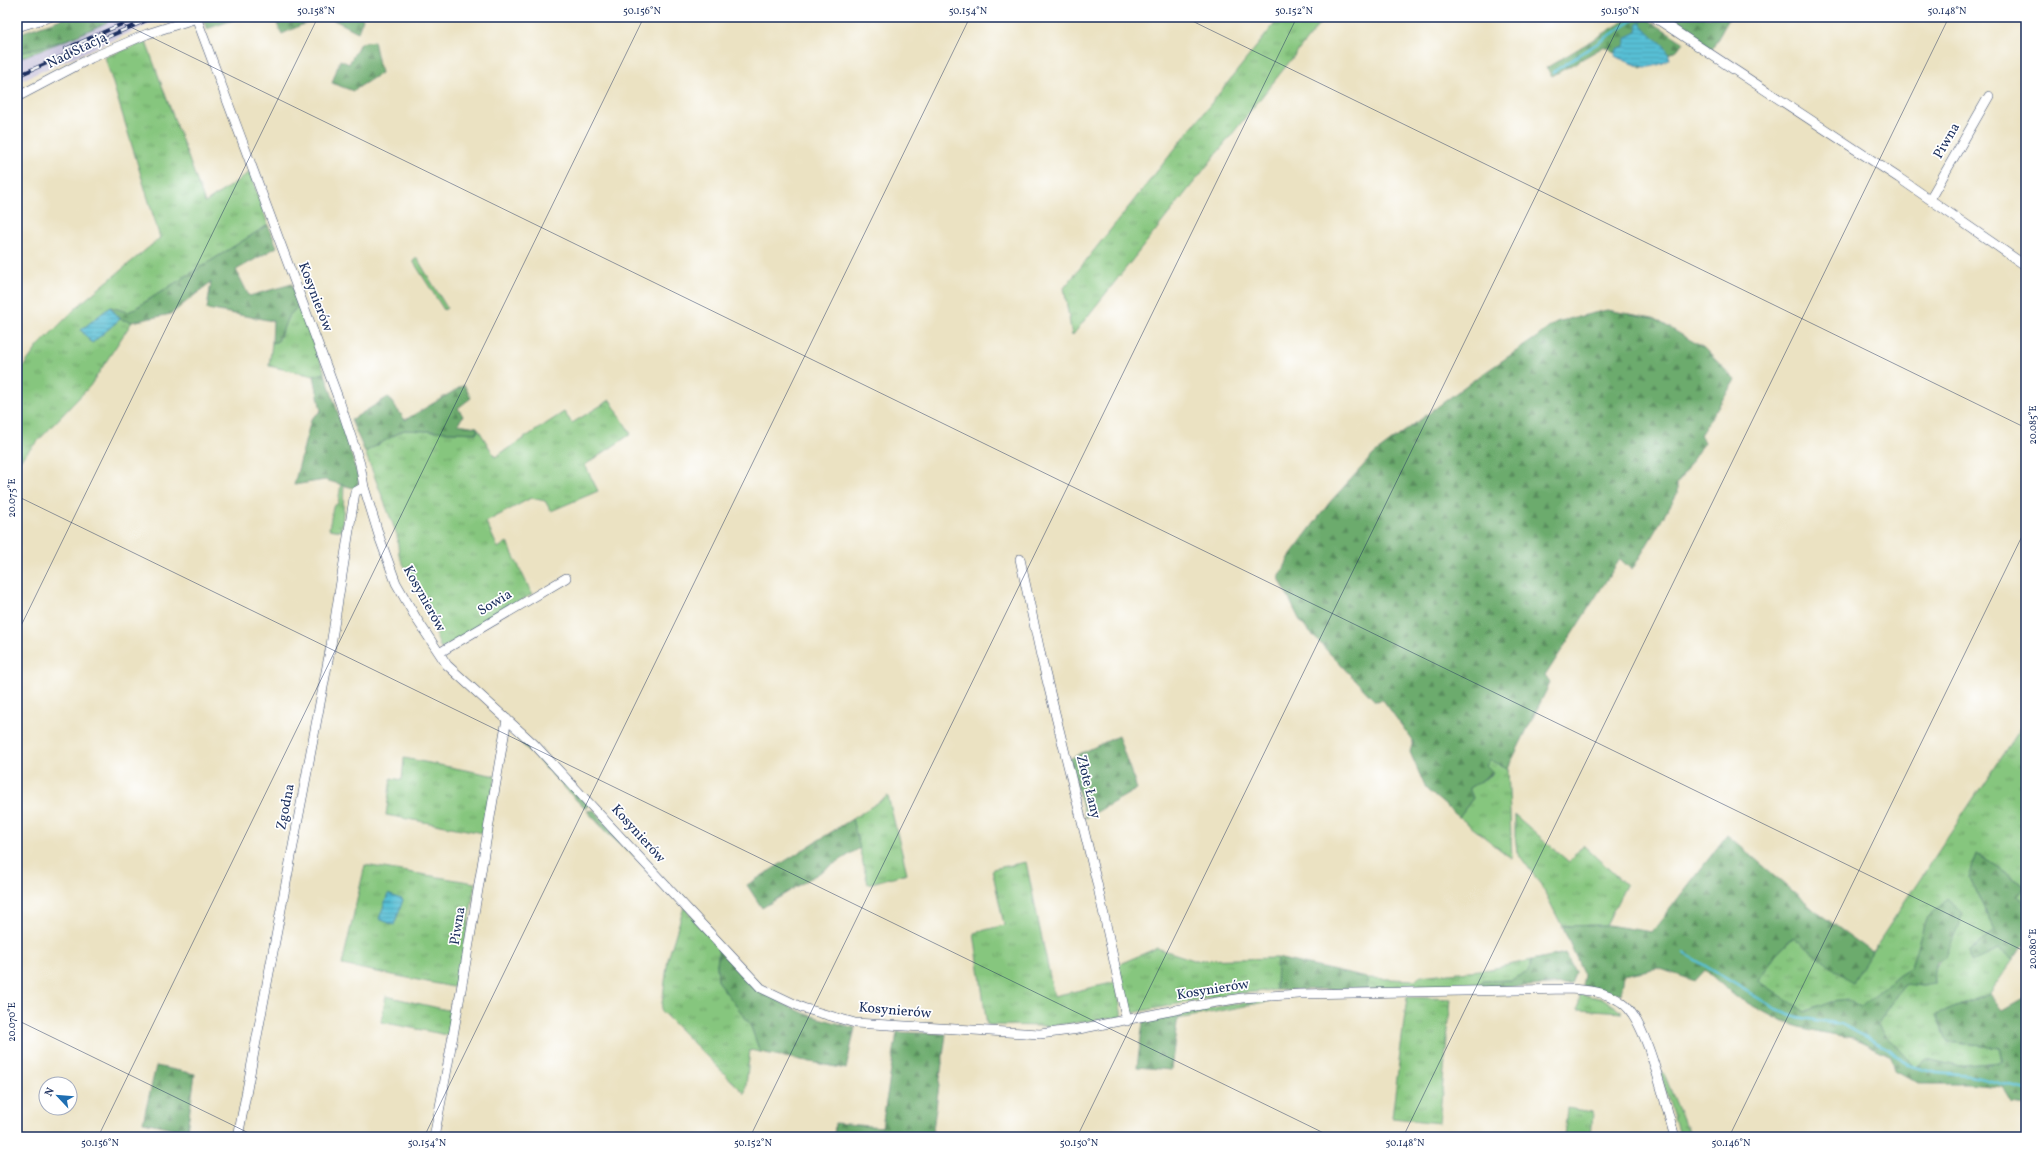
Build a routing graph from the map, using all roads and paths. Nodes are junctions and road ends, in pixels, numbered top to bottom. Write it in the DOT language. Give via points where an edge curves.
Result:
graph roads {
  1 [pos="50,17"];
  2 [pos="1654,17"];
  3 [pos="197,18"];
  4 [pos="17,27"];
  5 [pos="1989,96"];
  6 [pos="17,97"];
  7 [pos="1930,199"];
  8 [pos="2026,266"];
  9 [pos="364,487"];
  10 [pos="1020,560"];
  11 [pos="566,578"];
  12 [pos="439,653"];
  13 [pos="508,719"];
  14 [pos="1127,1021"];
  15 [pos="238,1137"];
  16 [pos="434,1137"];
  17 [pos="1674,1137"];
  1 -- 4 [label="street"];
  2 -- 7 [label="street"];
  3 -- 6 [label="street, Nad Stacją" via="148,34 98,55"];
  3 -- 9 [label="street, Kosynierów" via="340,403 360,464"];
  5 -- 7 [label="street, Piwna"];
  7 -- 8 [label="street"];
  9 -- 12 [label="street, Kosynierów" via="396,584"];
  9 -- 15 [label="street, Zgodna" via="355,492 331,645"];
  10 -- 14 [label="street, Złote Łany"];
  11 -- 12 [label="street, Sowia"];
  12 -- 13 [label="street, Kosynierów" via="447,665"];
  13 -- 14 [label="street, Kosynierów" via="591,803 761,988 803,1008 855,1023 1040,1034"];
  13 -- 16 [label="street, Piwna" via="486,835 454,1040"];
  14 -- 17 [label="street, Kosynierów" via="1242,998 1299,994 1589,990 1606,994 1622,1002 1641,1028"];
}
